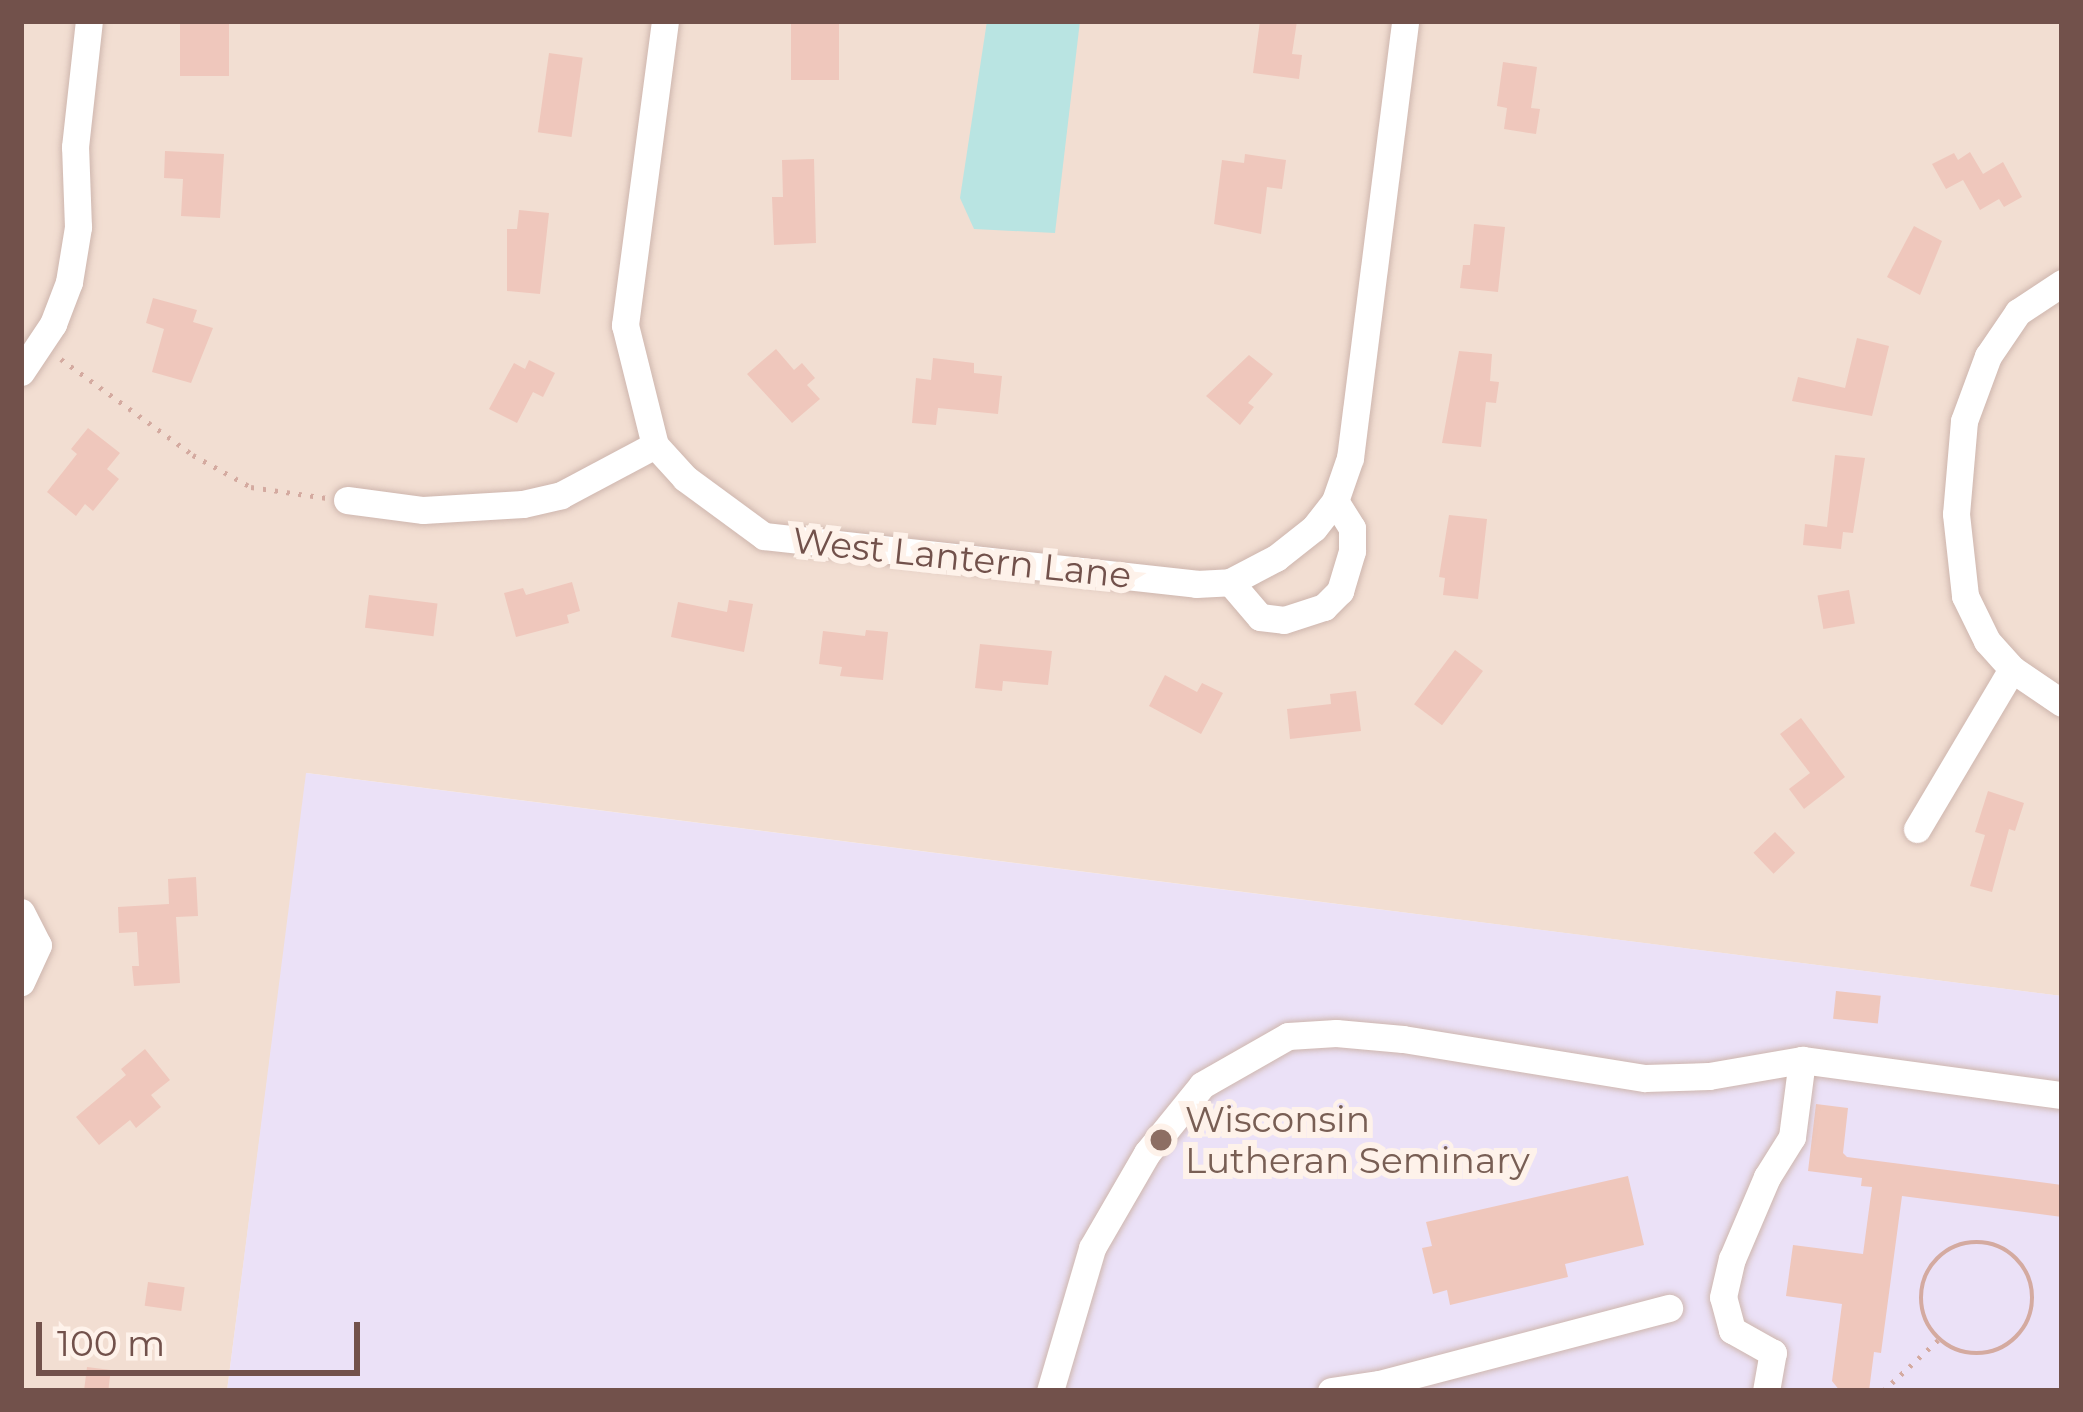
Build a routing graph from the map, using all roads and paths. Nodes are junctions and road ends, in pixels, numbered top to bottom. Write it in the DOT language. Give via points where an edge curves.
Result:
graph roads {
  1 [pos="89,21"];
  2 [pos="665,21"];
  3 [pos="1405,21"];
  4 [pos="2062,283"];
  5 [pos="41,345"];
  6 [pos="21,371"];
  7 [pos="655,445"];
  8 [pos="347,500"];
  9 [pos="1335,501"];
  10 [pos="1230,582"];
  11 [pos="2012,669"];
  12 [pos="2062,703"];
  13 [pos="1918,829"];
  14 [pos="21,912"];
  15 [pos="21,982"];
  16 [pos="1802,1060"];
  17 [pos="2062,1095"];
  18 [pos="1670,1308"];
  19 [pos="1938,1340"];
  20 [pos="1050,1391"];
  21 [pos="1330,1391"];
  22 [pos="1766,1391"];
  23 [pos="1883,1391"];
  1 -- 5 [label="street" via="75,147 79,227 70,282"];
  2 -- 7 [label="street" via="625,326"];
  3 -- 9 [label="street, West Lantern Lane" via="1350,458"];
  4 -- 11 [label="street" via="2018,312 1988,356 1964,422 1956,514 1964,596"];
  5 -- 6 [label="street"];
  5 -- 8 [label="path" via="250,487"];
  7 -- 8 [label="street" via="561,495 523,504 423,510"];
  7 -- 10 [label="street, West Lantern Lane" via="712,502 764,536"];
  9 -- 10 [label="street, West Lantern Lane" via="1276,558"];
  9 -- 10 [label="street" via="1352,529 1352,551 1340,591 1324,607 1284,620 1260,617"];
  11 -- 12 [label="street"];
  11 -- 13 [label="street"];
  14 -- 15 [label="street" via="38,945"];
  16 -- 17 [label="street"];
  16 -- 20 [label="street" via="1646,1078 1403,1039 1288,1036 1202,1085 1147,1153 1092,1248"];
  16 -- 22 [label="street" via="1792,1137 1767,1177 1723,1297 1732,1330 1773,1353"];
  18 -- 21 [label="street"];
  19 -- 19 [label="path" via="1971,1355 2019,1336 2032,1286 2013,1255 1977,1242 1941,1254 1921,1306"];
  19 -- 23 [label="path"];
}
